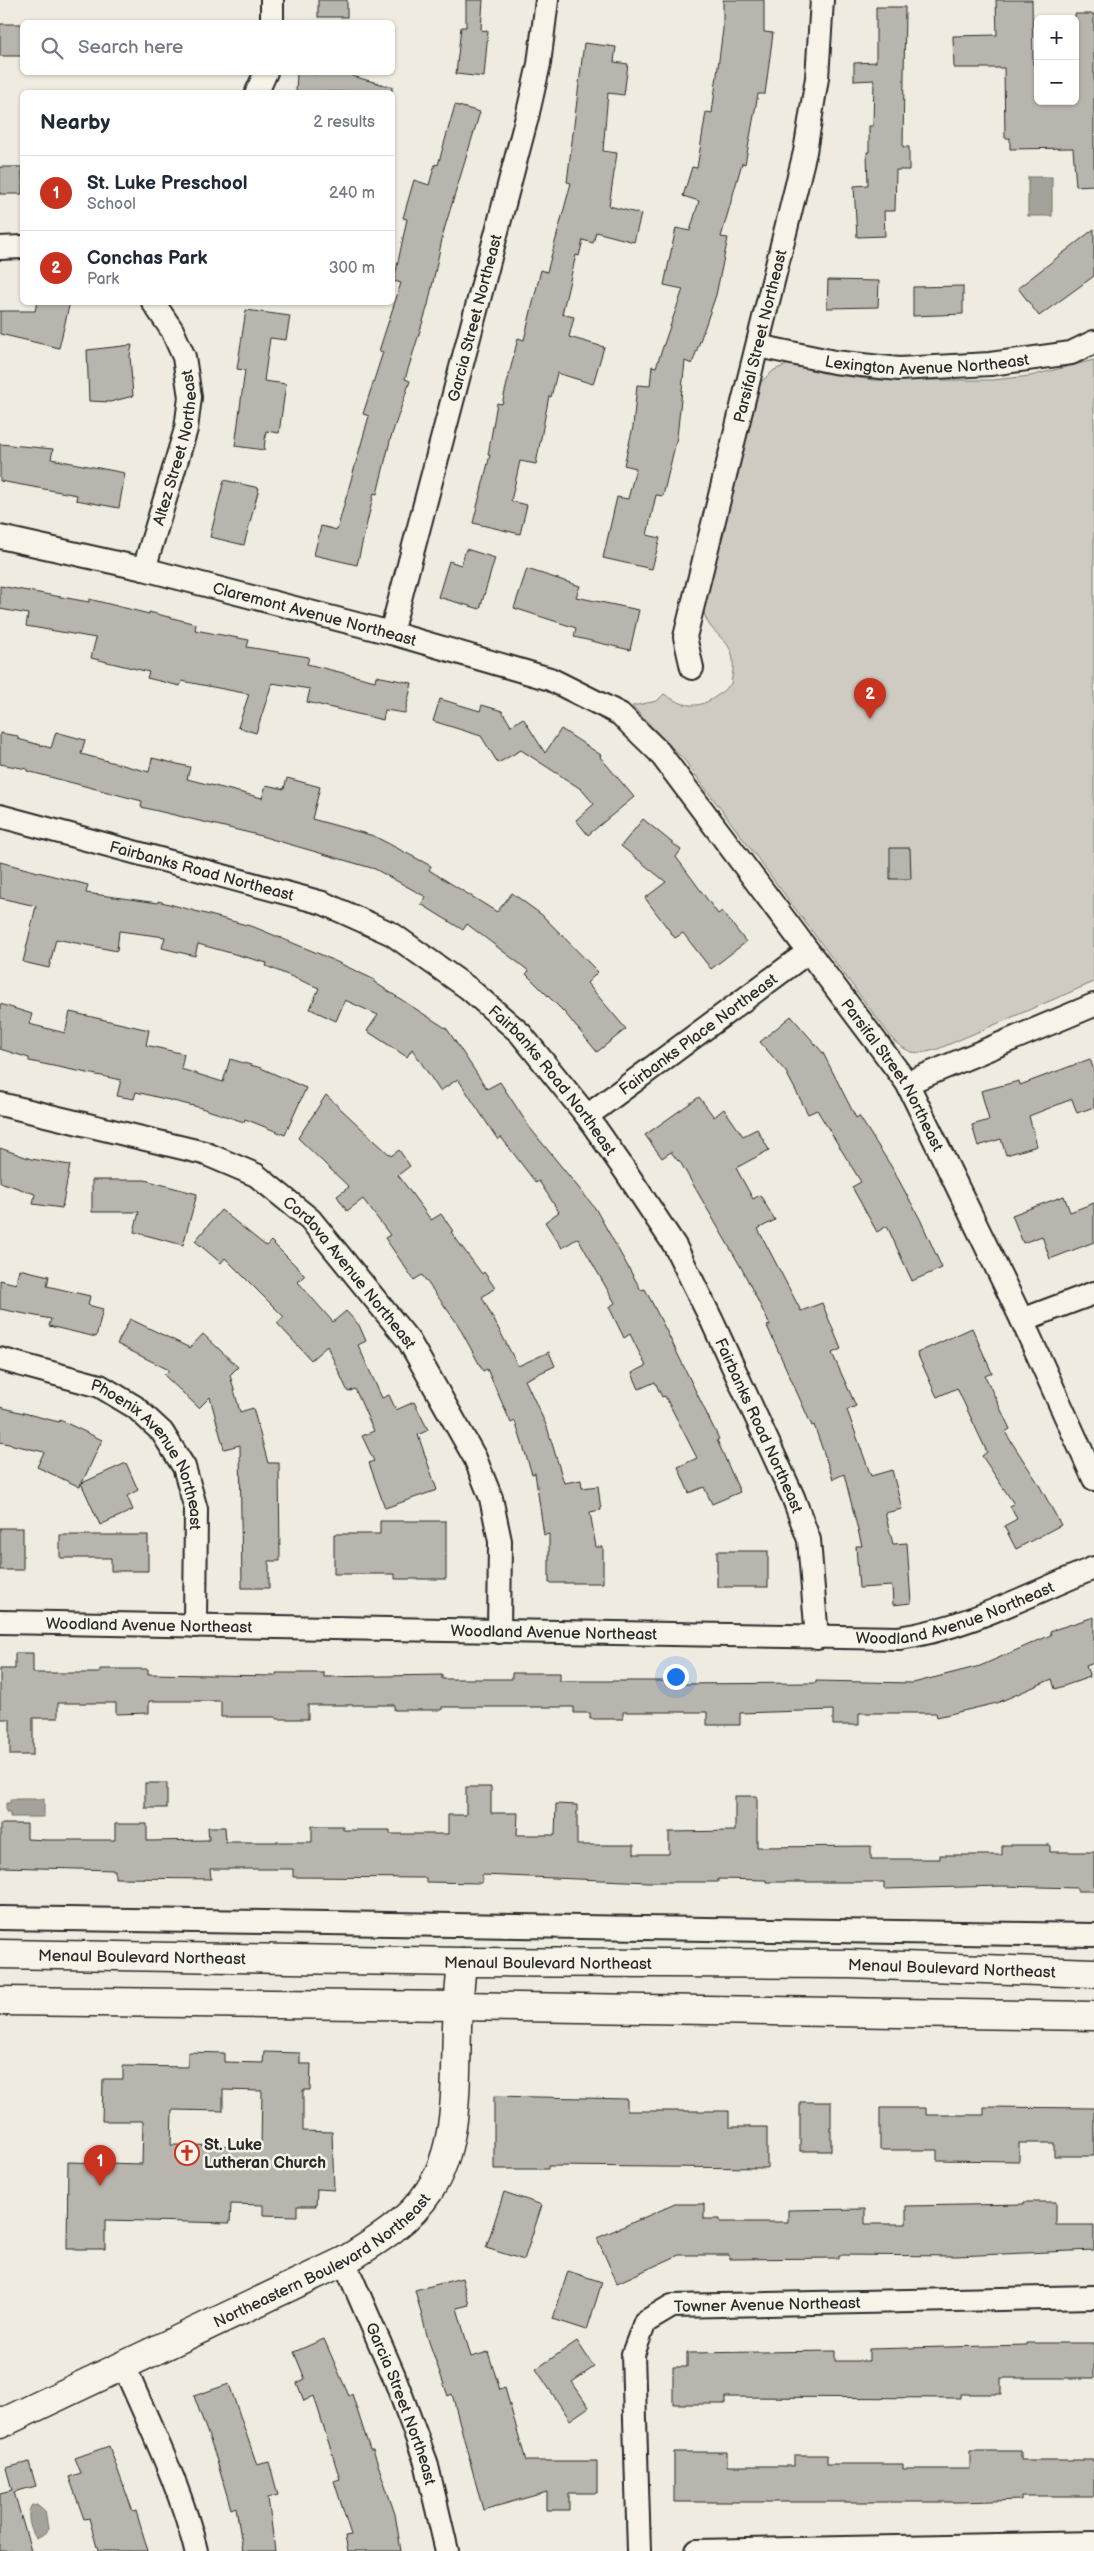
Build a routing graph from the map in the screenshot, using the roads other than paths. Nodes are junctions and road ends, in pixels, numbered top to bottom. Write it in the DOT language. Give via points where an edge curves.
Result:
graph roads {
  1 [pos="272,0"];
  2 [pos="546,0"];
  3 [pos="822,0"];
  4 [pos="272,20"];
  5 [pos="264,75"];
  6 [pos="257,90"];
  7 [pos="20,247"];
  8 [pos="0,248"];
  9 [pos="155,305"];
  10 [pos="1094,342"];
  11 [pos="758,346"];
  12 [pos="0,537"];
  13 [pos="144,569"];
  14 [pos="391,633"];
  15 [pos="692,668"];
  16 [pos="620,714"];
  17 [pos="0,816"];
  18 [pos="808,952"];
  19 [pos="1094,1005"];
  20 [pos="907,1083"];
  21 [pos="0,1104"];
  22 [pos="587,1116"];
  23 [pos="1094,1293"];
  24 [pos="1022,1320"];
  25 [pos="0,1359"];
  26 [pos="1094,1479"];
  27 [pos="1094,1568"];
  28 [pos="0,1622"];
  29 [pos="195,1626"];
  30 [pos="499,1632"];
  31 [pos="817,1638"];
  32 [pos="0,1918"];
  33 [pos="1094,1934"];
  34 [pos="0,1954"];
  35 [pos="462,1962"];
  36 [pos="1094,1973"];
  37 [pos="0,2002"];
  38 [pos="458,2006"];
  39 [pos="1094,2016"];
  40 [pos="344,2261"];
  41 [pos="1094,2297"];
  42 [pos="124,2366"];
  43 [pos="0,2424"];
  44 [pos="1094,2543"];
  45 [pos="196,2551"];
  46 [pos="447,2551"];
  47 [pos="639,2551"];
  48 [pos="697,2551"];
  1 -- 4 [label="street"];
  2 -- 14 [label="street, Garcia Street Northeast" via="539,64 527,116"];
  3 -- 11 [label="street, Parsifal Street Northeast" via="816,78 805,152"];
  5 -- 6 [label="street"];
  7 -- 8 [label="street"];
  9 -- 13 [label="street, Altez Street Northeast" via="172,330 184,357 190,397 186,428"];
  10 -- 11 [label="street, Lexington Avenue Northeast" via="1071,353 1035,358 899,369 834,362"];
  11 -- 15 [label="street, Parsifal Street Northeast" via="685,637"];
  12 -- 13 [label="street, Claremont Avenue Northeast"];
  13 -- 14 [label="street, Claremont Avenue Northeast"];
  14 -- 16 [label="street, Claremont Avenue Northeast" via="550,679"];
  16 -- 18 [label="street, Parsifal Street Northeast" via="659,752"];
  17 -- 22 [label="street, Fairbanks Road Northeast" via="323,902 392,934 468,988 520,1033"];
  18 -- 20 [label="street, Parsifal Street Northeast"];
  18 -- 22 [label="street, Fairbanks Place Northeast"];
  19 -- 20 [label="street"];
  20 -- 24 [label="street, Parsifal Street Northeast"];
  21 -- 30 [label="street, Cordova Avenue Northeast" via="204,1153 256,1175 310,1219 409,1341 475,1458 491,1498 500,1541"];
  22 -- 31 [label="street, Fairbanks Road Northeast" via="675,1246 793,1497 810,1540"];
  23 -- 24 [label="street"];
  24 -- 26 [label="street, Parsifal Street Northeast"];
  25 -- 29 [label="street, Phoenix Avenue Northeast" via="100,1386 135,1406 162,1432 184,1467 196,1510"];
  27 -- 31 [label="street, Woodland Avenue Northeast" via="965,1621 920,1635"];
  28 -- 29 [label="street, Woodland Avenue Northeast"];
  29 -- 30 [label="street, Woodland Avenue Northeast"];
  30 -- 31 [label="street, Woodland Avenue Northeast"];
  32 -- 33 [label="street"];
  34 -- 35 [label="main road, Menaul Boulevard Northeast"];
  35 -- 36 [label="main road, Menaul Boulevard Northeast" via="849,1964"];
  35 -- 38 [label="main road, Northeastern Boulevard Northeast"];
  37 -- 38 [label="main road"];
  38 -- 39 [label="main road"];
  38 -- 40 [label="main road, Northeastern Boulevard Northeast" via="453,2122 443,2163 429,2191 408,2215 377,2241"];
  40 -- 42 [label="main road, Northeastern Boulevard Northeast"];
  40 -- 46 [label="street, Garcia Street Northeast" via="394,2376 426,2462"];
  41 -- 47 [label="street, Towner Avenue Northeast" via="672,2306 645,2322 633,2354"];
  42 -- 43 [label="main road, Northeastern Boulevard Northeast"];
  42 -- 45 [label="street" via="172,2475"];
  44 -- 48 [label="street"];
}
